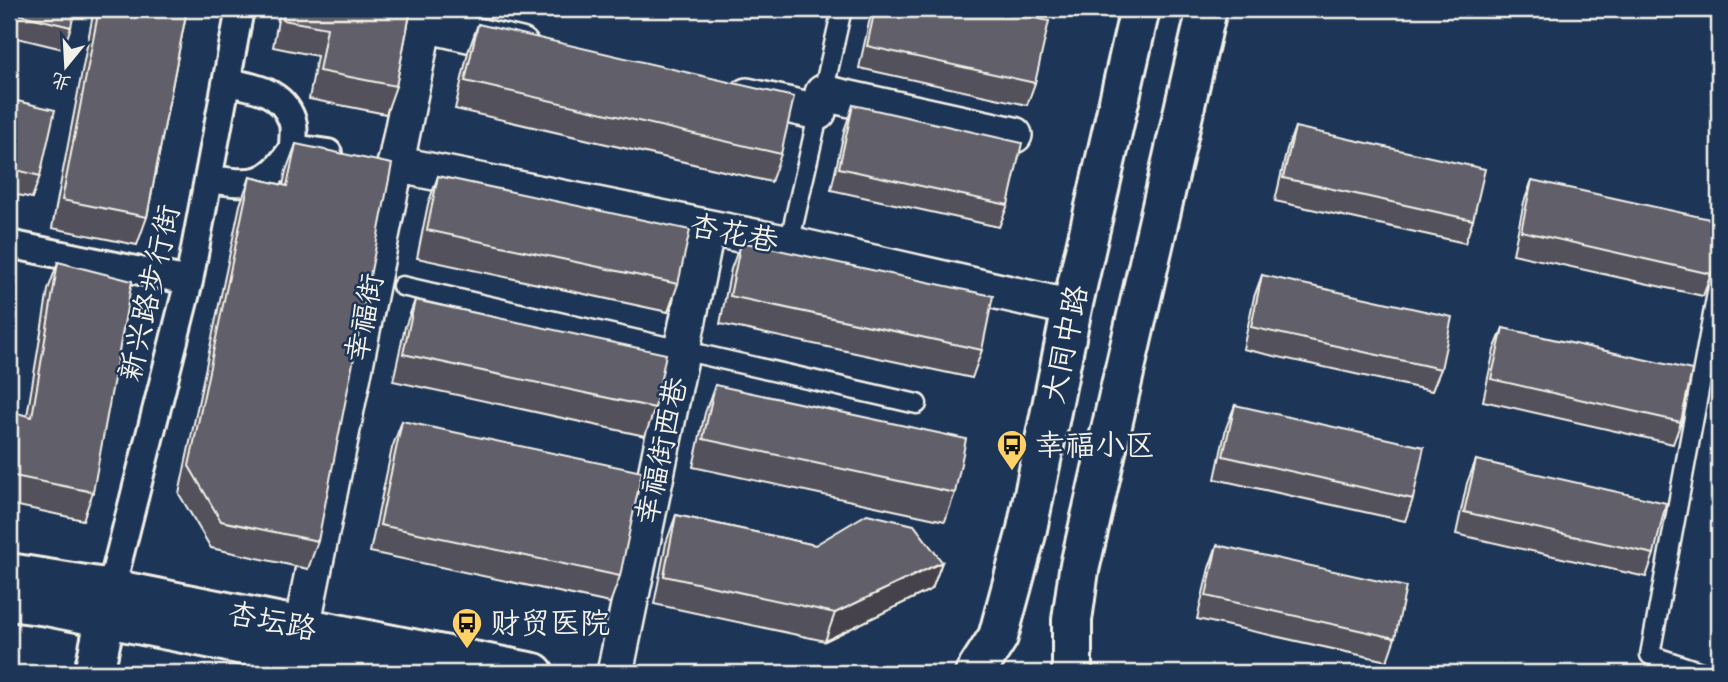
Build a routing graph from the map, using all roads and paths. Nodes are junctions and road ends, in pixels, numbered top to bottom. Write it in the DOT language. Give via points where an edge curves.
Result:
graph roads {
  1 [pos="240,9"];
  2 [pos="842,9"];
  3 [pos="1140,9"];
  4 [pos="1207,9"];
  5 [pos="426,16"];
  6 [pos="546,51"];
  7 [pos="227,82"];
  8 [pos="710,88"];
  9 [pos="821,102"];
  10 [pos="1014,135"];
  11 [pos="293,148"];
  12 [pos="374,161"];
  13 [pos="209,179"];
  14 [pos="707,228"];
  15 [pos="9,244"];
  16 [pos="789,244"];
  17 [pos="188,281"];
  18 [pos="1719,282"];
  19 [pos="402,286"];
  20 [pos="1072,308"];
  21 [pos="681,351"];
  22 [pos="917,404"];
  23 [pos="9,573"];
  24 [pos="9,601"];
  25 [pos="108,603"];
  26 [pos="302,627"];
  27 [pos="93,673"];
  28 [pos="384,673"];
  29 [pos="534,673"];
  30 [pos="615,673"];
  31 [pos="975,673"];
  32 [pos="1072,673"];
  33 [pos="1704,673"];
  1 -- 7 [label="street, 新兴路步行街"];
  2 -- 9 [label="lane"];
  3 -- 20 [label="main road, 大同中路"];
  4 -- 32 [label="main road" via="1079,570 1072,620"];
  5 -- 6 [label="street"];
  5 -- 12 [label="street, 幸福街"];
  7 -- 11 [label="street" via="256,87 281,100 294,121"];
  7 -- 13 [label="street, 新兴路步行街"];
  8 -- 9 [label="street"];
  9 -- 10 [label="street"];
  9 -- 16 [label="lane"];
  11 -- 12 [label="street"];
  11 -- 13 [label="street" via="279,169 260,181"];
  12 -- 14 [label="street, 杏花巷"];
  12 -- 26 [label="street, 幸福街"];
  13 -- 17 [label="street, 新兴路步行街"];
  14 -- 16 [label="street, 杏花巷"];
  14 -- 21 [label="street, 幸福街西巷"];
  15 -- 17 [label="street"];
  16 -- 20 [label="street, 杏花巷"];
  17 -- 25 [label="street, 新兴路步行街"];
  18 -- 33 [label="lane" via="1650,655"];
  19 -- 21 [label="lane"];
  20 -- 31 [label="main road, 大同中路" via="1014,582 998,637"];
  21 -- 22 [label="lane"];
  21 -- 30 [label="street, 幸福街西巷"];
  23 -- 25 [label="main road, 杏坛路"];
  24 -- 25 [label="main road, 杏坛路"];
  25 -- 26 [label="main road, 杏坛路"];
  25 -- 27 [label="main road"];
  25 -- 28 [label="main road, 杏坛路"];
  26 -- 29 [label="main road, 杏坛路"];
}
